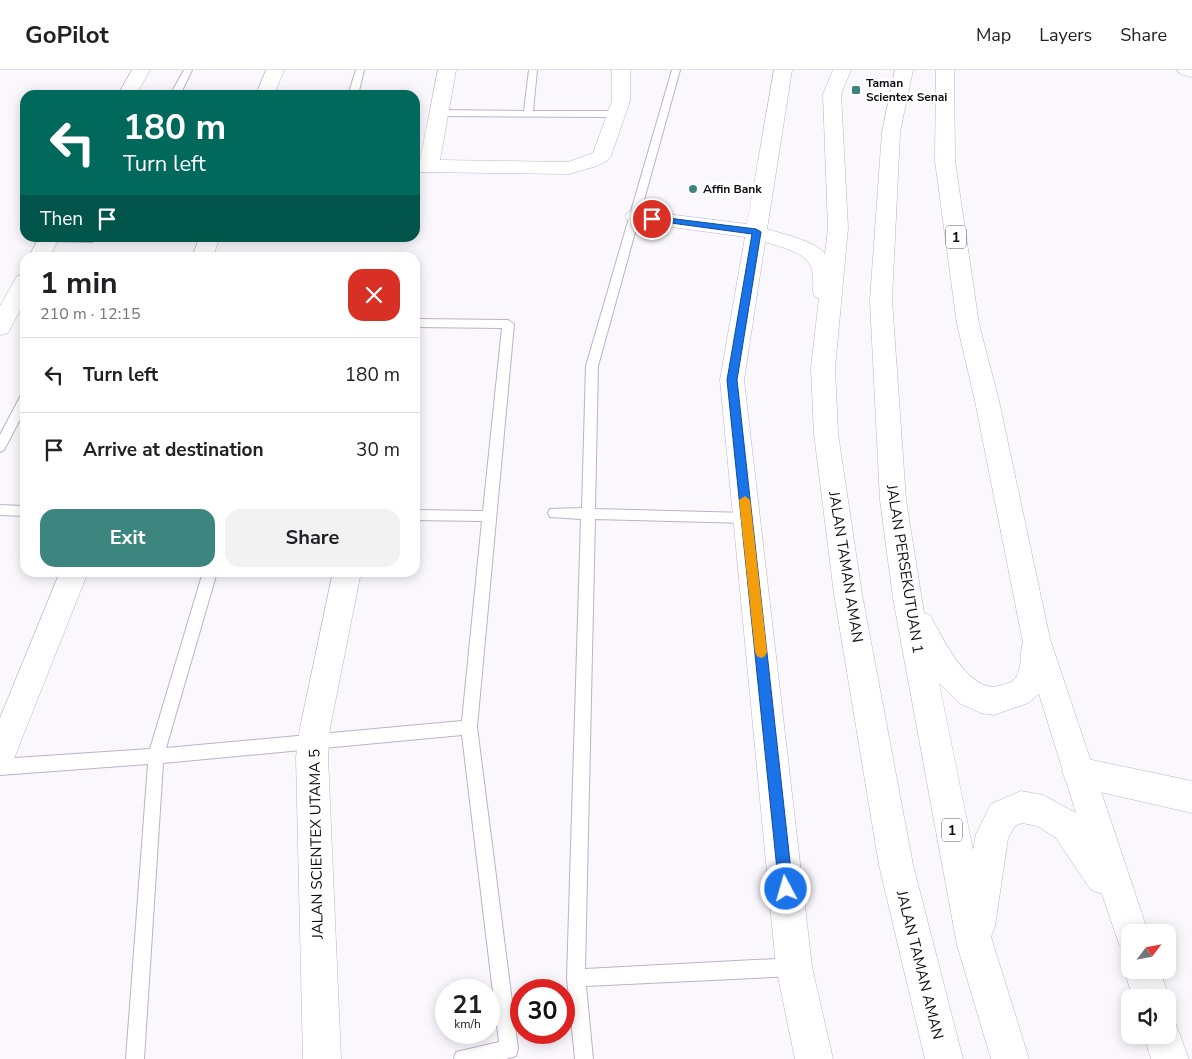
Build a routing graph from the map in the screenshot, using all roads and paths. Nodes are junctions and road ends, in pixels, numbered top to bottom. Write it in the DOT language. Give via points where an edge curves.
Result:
graph roads {
  1 [pos="141,70"];
  2 [pos="188,70"];
  3 [pos="275,70"];
  4 [pos="360,70"];
  5 [pos="447,70"];
  6 [pos="533,70"];
  7 [pos="621,70"];
  8 [pos="676,70"];
  9 [pos="783,70"];
  10 [pos="842,70"];
  11 [pos="904,70"];
  12 [pos="945,70"];
  13 [pos="1186,70"];
  14 [pos="1192,72"];
  15 [pos="130,90"];
  16 [pos="178,90"];
  17 [pos="267,90"];
  18 [pos="354,90"];
  19 [pos="439,113"];
  20 [pos="528,113"];
  21 [pos="616,114"];
  22 [pos="422,166"];
  23 [pos="635,216"];
  24 [pos="756,232"];
  25 [pos="20,290"];
  26 [pos="420,323"];
  27 [pos="0,326"];
  28 [pos="823,368"];
  29 [pos="20,408"];
  30 [pos="0,447"];
  31 [pos="0,510"];
  32 [pos="20,511"];
  33 [pos="555,513"];
  34 [pos="588,514"];
  35 [pos="420,515"];
  36 [pos="490,516"];
  37 [pos="747,518"];
  38 [pos="72,577"];
  39 [pos="209,577"];
  40 [pos="346,577"];
  41 [pos="907,598"];
  42 [pos="1036,638"];
  43 [pos="469,727"];
  44 [pos="314,741"];
  45 [pos="0,756"];
  46 [pos="156,756"];
  47 [pos="0,767"];
  48 [pos="1078,772"];
  49 [pos="1192,797"];
  50 [pos="1127,920"];
  51 [pos="975,945"];
  52 [pos="794,968"];
  53 [pos="576,978"];
  54 [pos="1165,1044"];
  55 [pos="135,1059"];
  56 [pos="322,1059"];
  57 [pos="462,1059"];
  58 [pos="584,1059"];
  59 [pos="814,1059"];
  60 [pos="944,1059"];
  61 [pos="1010,1059"];
  62 [pos="1170,1059"];
  1 -- 15 [label="main road"];
  2 -- 16 [label="lane"];
  3 -- 17 [label="main road"];
  4 -- 18 [label="lane"];
  5 -- 19 [label="main road"];
  6 -- 20 [label="lane"];
  7 -- 21 [label="main road" via="621,101"];
  8 -- 23 [label="lane"];
  9 -- 24 [label="main road"];
  10 -- 28 [label="main road, JALAN TAMAN AMAN" via="832,94 838,228"];
  11 -- 41 [label="main road, JALAN PERSEKUTUAN 1 / 1" via="891,132 881,300 892,500"];
  12 -- 42 [label="main road, 1" via="945,161 968,324"];
  13 -- 14 [label="main road"];
  19 -- 20 [label="lane"];
  19 -- 22 [label="main road"];
  20 -- 21 [label="lane"];
  21 -- 22 [label="main road" via="601,156 569,168"];
  23 -- 24 [label="main road"];
  23 -- 34 [label="lane" via="592,366"];
  24 -- 28 [label="main road" via="814,254 823,269"];
  24 -- 37 [label="main road" via="732,380"];
  25 -- 27 [label="main road"];
  26 -- 36 [label="lane" via="508,324"];
  28 -- 60 [label="main road, JALAN TAMAN AMAN" via="826,434 853,623 896,865"];
  29 -- 30 [label="lane"];
  31 -- 32 [label="lane"];
  33 -- 34 [label="lane"];
  34 -- 37 [label="lane"];
  34 -- 53 [label="lane"];
  35 -- 36 [label="lane"];
  36 -- 43 [label="lane"];
  37 -- 52 [label="main road"];
  38 -- 45 [label="main road"];
  39 -- 46 [label="lane"];
  40 -- 44 [label="main road, JALAN SCIENTEX UTAMA 5"];
  41 -- 42 [label="main road" via="937,656 955,681 973,697 993,701 1019,694 1033,679"];
  41 -- 51 [label="main road, JALAN PERSEKUTUAN 1 / 1"];
  42 -- 48 [label="main road, 1"];
  43 -- 44 [label="lane"];
  43 -- 57 [label="lane" via="509,1049"];
  44 -- 46 [label="lane"];
  44 -- 56 [label="main road, JALAN SCIENTEX UTAMA 5" via="312,767"];
  46 -- 47 [label="lane"];
  46 -- 55 [label="lane"];
  48 -- 49 [label="main road"];
  48 -- 50 [label="main road, 1"];
  50 -- 51 [label="main road" via="1067,826 1043,811 1021,806 1003,815 992,834"];
  51 -- 61 [label="main road, JALAN PERSEKUTUAN 1 / 1"];
  52 -- 53 [label="lane"];
  52 -- 59 [label="main road"];
  53 -- 58 [label="lane"];
  54 -- 62 [label="main road"];
}
